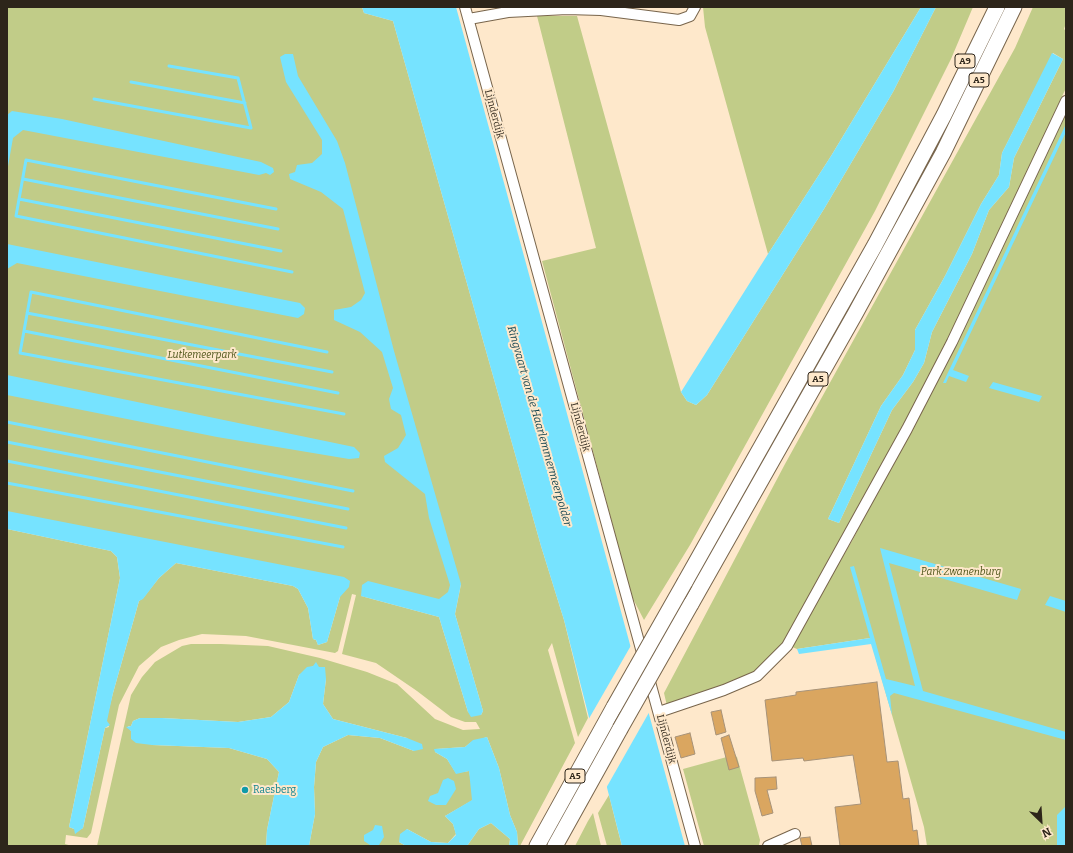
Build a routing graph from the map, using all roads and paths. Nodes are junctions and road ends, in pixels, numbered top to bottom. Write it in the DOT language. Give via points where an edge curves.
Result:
graph roads {
  1 [pos="465,7"];
  2 [pos="695,7"];
  3 [pos="986,7"];
  4 [pos="997,7"];
  5 [pos="1014,7"];
  6 [pos="468,19"];
  7 [pos="1066,101"];
  8 [pos="944,115"];
  9 [pos="659,712"];
  10 [pos="795,834"];
  11 [pos="537,846"];
  12 [pos="555,846"];
  13 [pos="695,846"];
  14 [pos="768,846"];
  1 -- 6 [label="street, Lijnderdijk"];
  2 -- 6 [label="street" via="690,16 679,20 601,10 567,9 508,12"];
  3 -- 8 [label="highway, A9"];
  4 -- 8 [label="highway, A5"];
  5 -- 12 [label="highway, A5, bridge" via="931,174 855,314"];
  6 -- 9 [label="street, Lijnderdijk"];
  7 -- 9 [label="street" via="952,342 787,646 757,676"];
  8 -- 11 [label="highway, A5, bridge" via="875,245"];
  9 -- 13 [label="street, Lijnderdijk"];
  10 -- 14 [label="street"];
}
